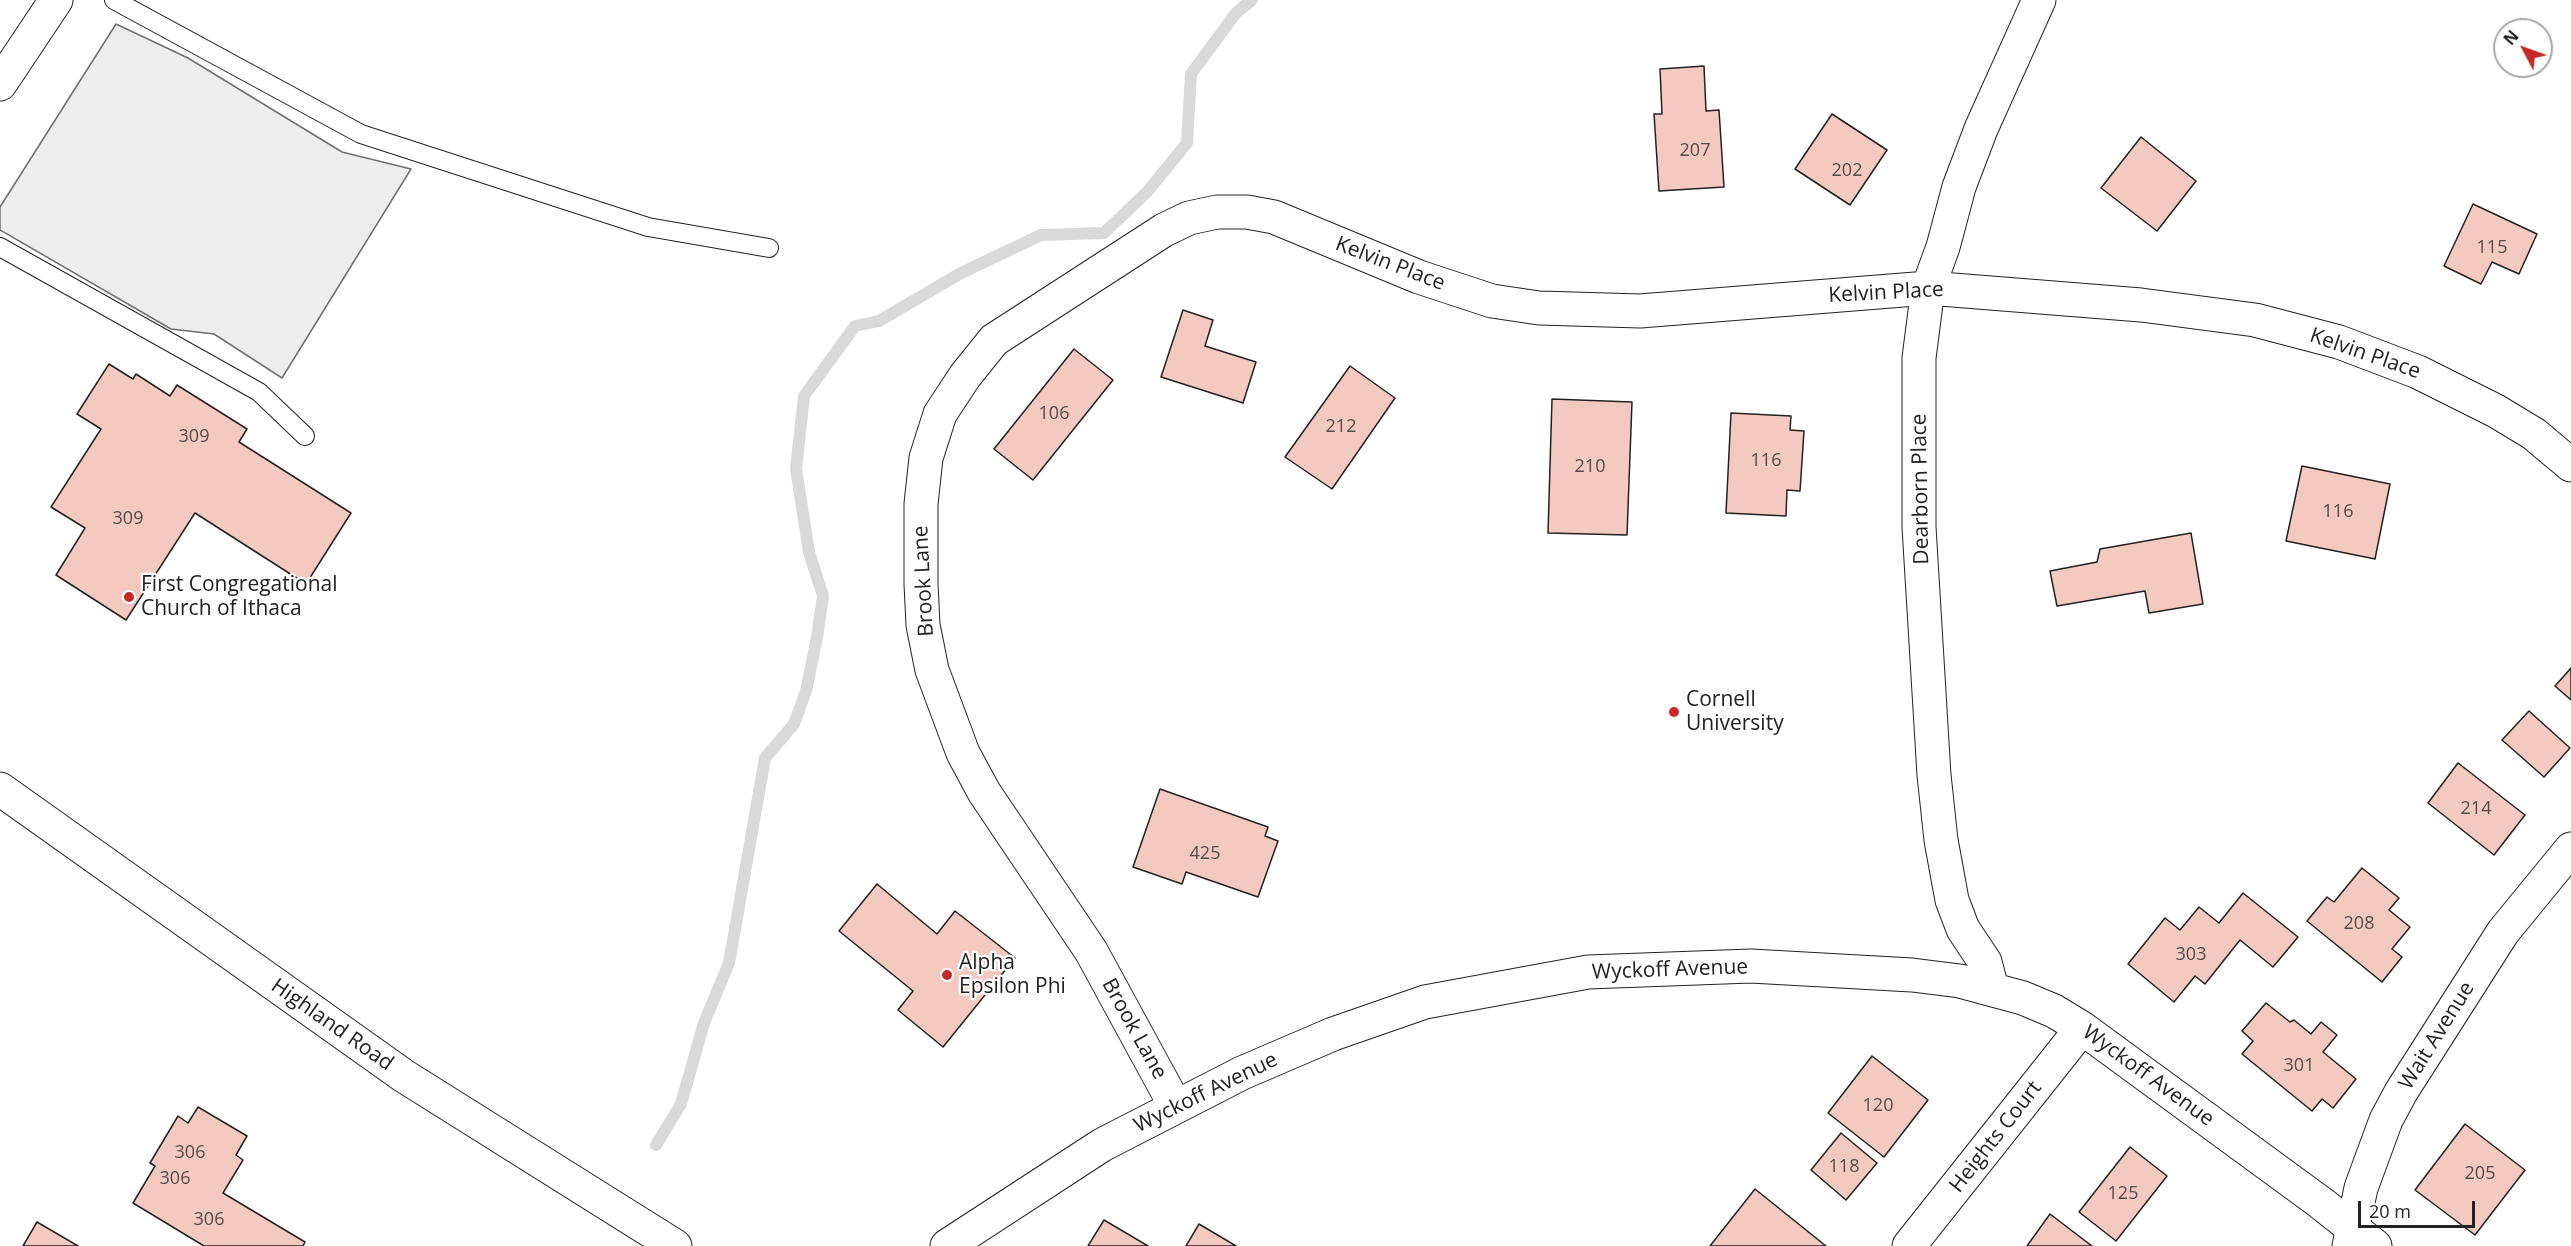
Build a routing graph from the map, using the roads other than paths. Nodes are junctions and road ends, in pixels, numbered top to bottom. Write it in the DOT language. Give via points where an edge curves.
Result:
graph roads {
  1 [pos="56,0"];
  2 [pos="114,0"];
  3 [pos="2039,0"];
  4 [pos="0,84"];
  5 [pos="1217,212"];
  6 [pos="0,247"];
  7 [pos="769,248"];
  8 [pos="1928,288"];
  9 [pos="305,436"];
  10 [pos="2571,465"];
  11 [pos="0,789"];
  12 [pos="2567,862"];
  13 [pos="1992,988"];
  14 [pos="2082,1028"];
  15 [pos="1176,1107"];
  16 [pos="2359,1240"];
  17 [pos="675,1246"];
  18 [pos="947,1246"];
  19 [pos="1909,1246"];
  1 -- 4 [label="street"];
  2 -- 7 [label="lane" via="362,134 648,227"];
  3 -- 8 [label="street, Dearborn Place" via="1981,129"];
  5 -- 8 [label="street, Kelvin Place" via="1274,217 1419,277 1492,301 1539,308 1640,311"];
  5 -- 15 [label="street, Brook Lane" via="1189,218 1164,230 994,340 940,414 926,458 921,504 923,625 936,681 963,753 984,792 1091,951"];
  6 -- 9 [label="lane" via="259,392"];
  8 -- 10 [label="street, Kelvin Place" via="2220,315 2339,342 2418,372 2496,411 2534,434"];
  8 -- 13 [label="street, Dearborn Place" via="1919,358 1919,527 1934,776 1952,900 1963,929 1984,962"];
  11 -- 17 [label="street, Highland Road" via="404,1076"];
  12 -- 16 [label="street, Wait Avenue" via="2503,932 2401,1092 2386,1120 2361,1188"];
  13 -- 14 [label="street, Wyckoff Avenue" via="2044,1007"];
  13 -- 15 [label="street, Wyckoff Avenue" via="1912,975 1751,966 1566,976 1425,1002 1333,1034 1242,1073"];
  14 -- 16 [label="street, Wyckoff Avenue"];
  14 -- 19 [label="street, Heights Court"];
  15 -- 18 [label="street, Wyckoff Avenue" via="1102,1145"];
}
